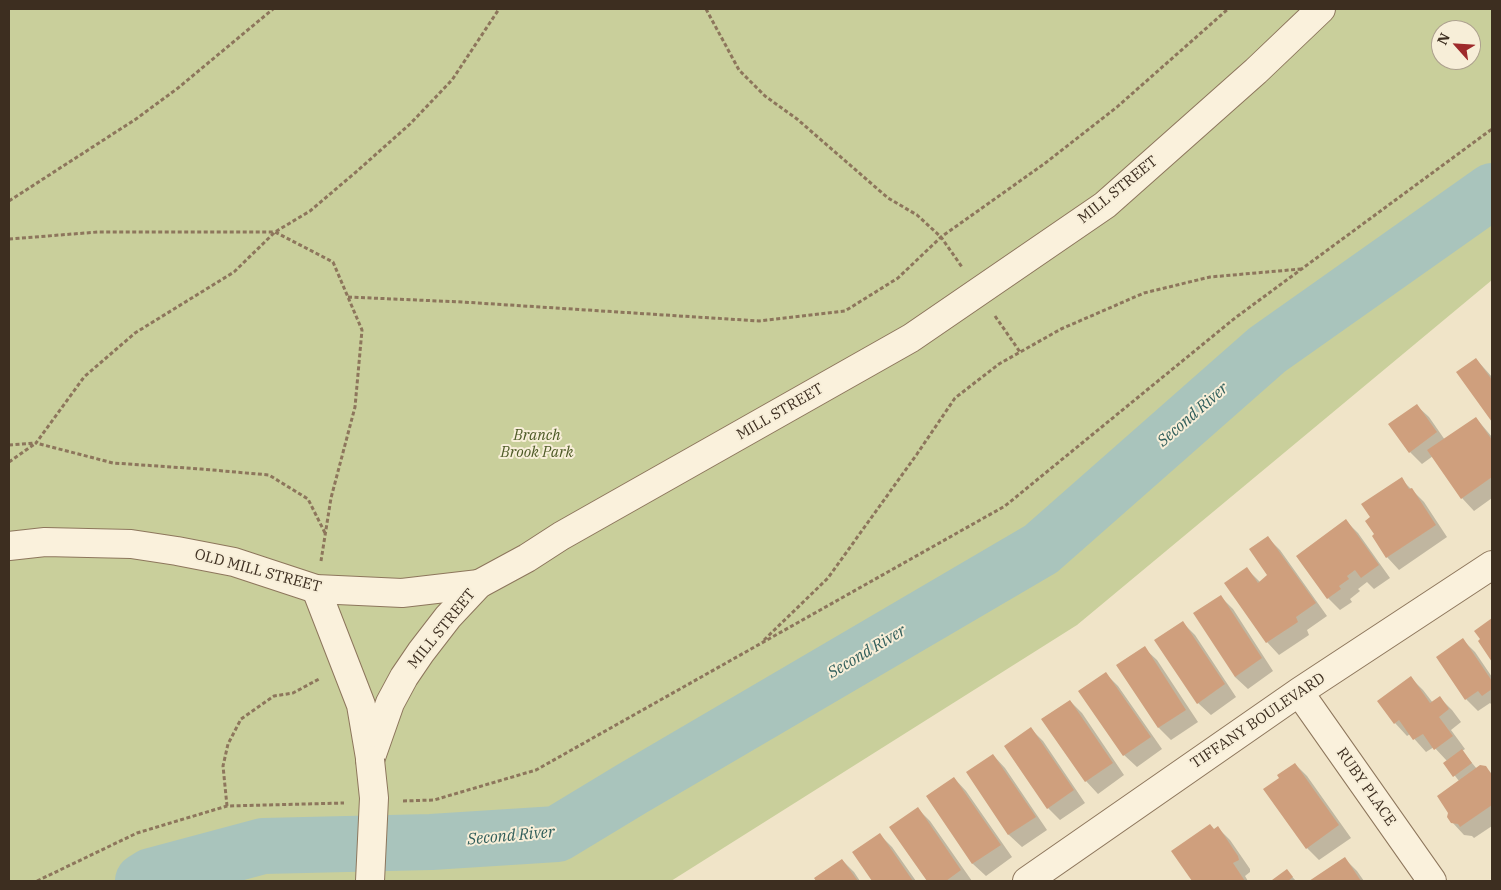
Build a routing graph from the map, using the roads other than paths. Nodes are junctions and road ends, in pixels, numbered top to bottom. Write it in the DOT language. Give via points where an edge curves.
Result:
graph roads {
  1 [pos="1321,9"];
  2 [pos="9,546"];
  3 [pos="1492,564"];
  4 [pos="478,584"];
  5 [pos="316,589"];
  6 [pos="1299,692"];
  7 [pos="370,760"];
  8 [pos="1039,878"];
  9 [pos="370,881"];
  10 [pos="1432,881"];
  1 -- 4 [label="street, MILL STREET" via="1104,205 911,338"];
  2 -- 5 [label="street, OLD MILL STREET" via="45,542 131,544 234,562"];
  3 -- 6 [label="street, TIFFANY BOULEVARD"];
  4 -- 5 [label="street, OLD MILL STREET" via="402,593"];
  4 -- 7 [label="street, MILL STREET" via="448,617 404,677 390,703"];
  5 -- 7 [label="street" via="361,705"];
  6 -- 8 [label="street, TIFFANY BOULEVARD"];
  6 -- 10 [label="street, RUBY PLACE"];
  7 -- 9 [label="street, MILL STREET, bridge" via="374,798"];
}
